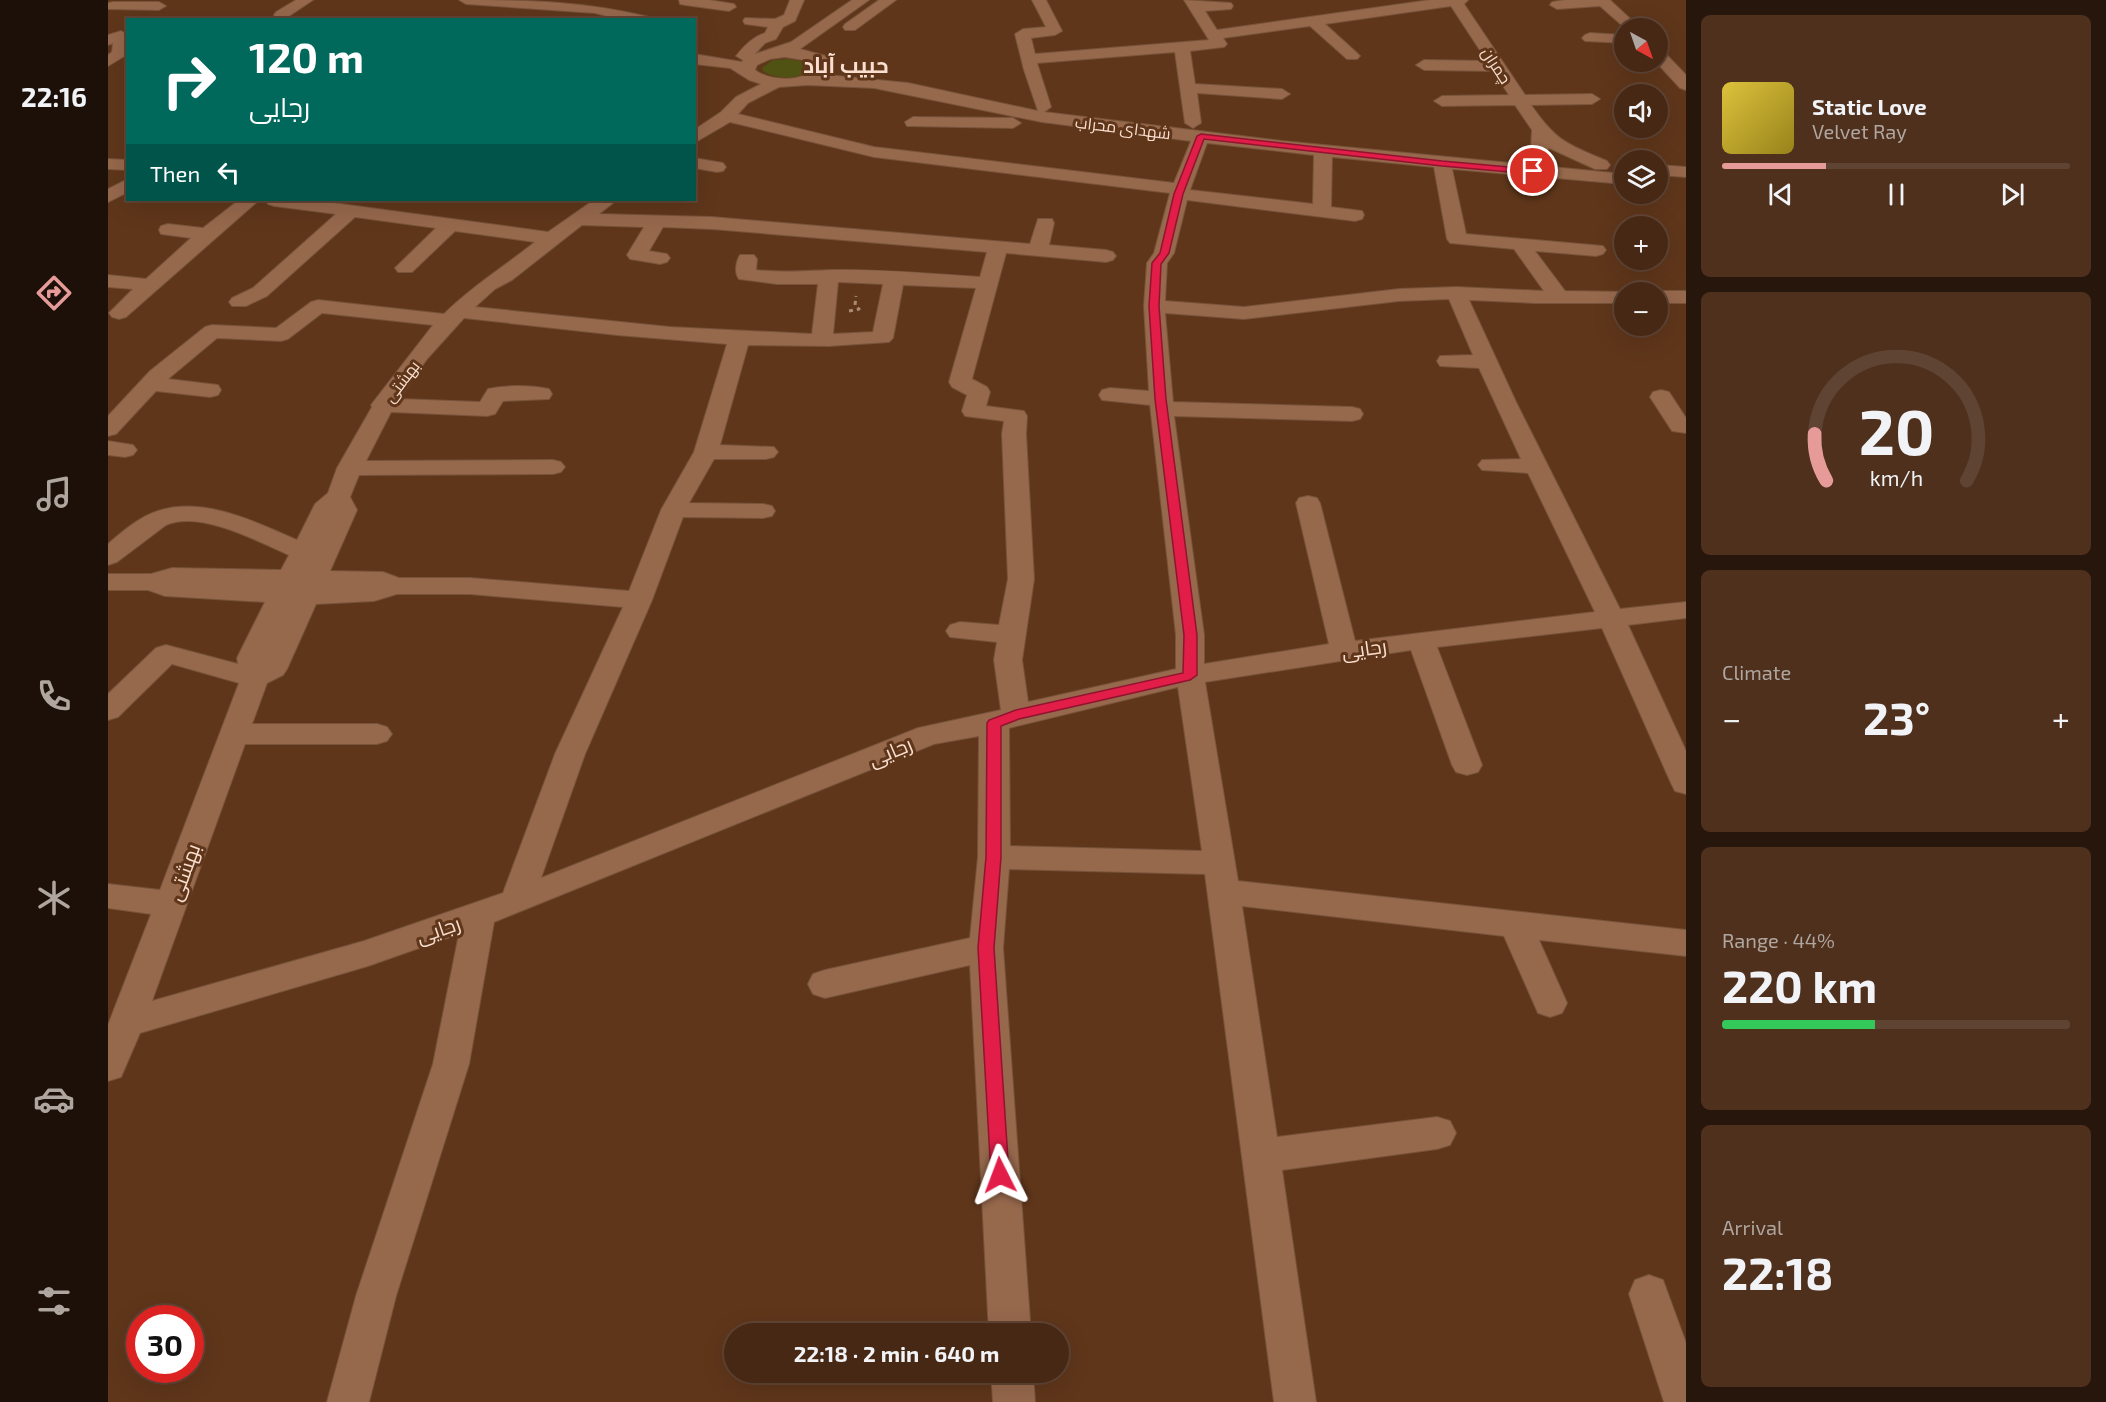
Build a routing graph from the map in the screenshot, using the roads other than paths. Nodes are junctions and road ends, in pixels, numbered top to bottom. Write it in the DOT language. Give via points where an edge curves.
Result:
graph roads {
  1 [pos="306,0"];
  2 [pos="466,0"];
  3 [pos="797,0"];
  4 [pos="889,0"];
  5 [pos="1039,0"];
  6 [pos="1354,0"];
  7 [pos="1457,0"];
  8 [pos="686,1"];
  9 [pos="1602,1"];
  10 [pos="166,3"];
  11 [pos="857,3"];
  12 [pos="833,4"];
  13 [pos="1194,4"];
  14 [pos="1557,5"];
  15 [pos="113,6"];
  16 [pos="1226,6"];
  17 [pos="729,7"];
  18 [pos="674,13"];
  19 [pos="1372,13"];
  20 [pos="281,15"];
  21 [pos="145,18"];
  22 [pos="635,18"];
  23 [pos="1622,18"];
  24 [pos="750,21"];
  25 [pos="1313,21"];
  26 [pos="777,24"];
  27 [pos="1212,35"];
  28 [pos="119,36"];
  29 [pos="809,36"];
  30 [pos="1590,38"];
  31 [pos="833,39"];
  32 [pos="1614,39"];
  33 [pos="1182,47"];
  34 [pos="778,53"];
  35 [pos="1352,56"];
  36 [pos="116,58"];
  37 [pos="696,58"];
  38 [pos="1030,59"];
  39 [pos="823,64"];
  40 [pos="1668,64"];
  41 [pos="1424,65"];
  42 [pos="750,66"];
  43 [pos="1502,73"];
  44 [pos="1683,78"];
  45 [pos="804,80"];
  46 [pos="1434,80"];
  47 [pos="776,82"];
  48 [pos="1188,88"];
  49 [pos="1282,94"];
  50 [pos="1592,99"];
  51 [pos="742,100"];
  52 [pos="1520,100"];
  53 [pos="1442,101"];
  54 [pos="1001,105"];
  55 [pos="1036,111"];
  56 [pos="727,116"];
  57 [pos="913,122"];
  58 [pos="960,124"];
  59 [pos="1197,130"];
  60 [pos="1539,130"];
  61 [pos="696,137"];
  62 [pos="1323,150"];
  63 [pos="1394,152"];
  64 [pos="932,158"];
  65 [pos="1526,158"];
  66 [pos="696,163"];
  67 [pos="108,164"];
  68 [pos="1442,164"];
  69 [pos="126,165"];
  70 [pos="1601,165"];
  71 [pos="1614,166"];
  72 [pos="717,167"];
  73 [pos="1668,171"];
  74 [pos="1686,172"];
  75 [pos="1614,178"];
  76 [pos="1668,183"];
  77 [pos="1686,184"];
  78 [pos="126,185"];
  79 [pos="1180,192"];
  80 [pos="108,197"];
  81 [pos="249,201"];
  82 [pos="282,201"];
  83 [pos="433,201"];
  84 [pos="589,201"];
  85 [pos="603,201"];
  86 [pos="352,210"];
  87 [pos="1322,211"];
  88 [pos="1355,215"];
  89 [pos="422,219"];
  90 [pos="578,219"];
  91 [pos="657,221"];
  92 [pos="1045,223"];
  93 [pos="451,225"];
  94 [pos="168,230"];
  95 [pos="207,234"];
  96 [pos="529,235"];
  97 [pos="550,238"];
  98 [pos="1520,244"];
  99 [pos="999,247"];
  100 [pos="1038,249"];
  101 [pos="1596,250"];
  102 [pos="1106,256"];
  103 [pos="660,258"];
  104 [pos="747,258"];
  105 [pos="405,268"];
  106 [pos="829,276"];
  107 [pos="894,278"];
  108 [pos="108,280"];
  109 [pos="490,283"];
  110 [pos="989,283"];
  111 [pos="150,285"];
  112 [pos="1456,293"];
  113 [pos="1559,297"];
  114 [pos="1614,297"];
  115 [pos="1668,297"];
  116 [pos="1686,297"];
  117 [pos="239,302"];
  118 [pos="1154,306"];
  119 [pos="1268,310"];
  120 [pos="119,313"];
  121 [pos="454,316"];
  122 [pos="1272,333"];
  123 [pos="739,339"];
  124 [pos="822,340"];
  125 [pos="1448,361"];
  126 [pos="1487,362"];
  127 [pos="151,384"];
  128 [pos="210,390"];
  129 [pos="541,394"];
  130 [pos="1110,395"];
  131 [pos="1661,397"];
  132 [pos="1162,404"];
  133 [pos="382,405"];
  134 [pos="1352,414"];
  135 [pos="1686,426"];
  136 [pos="108,429"];
  137 [pos="706,452"];
  138 [pos="766,452"];
  139 [pos="1490,465"];
  140 [pos="1537,466"];
  141 [pos="553,467"];
  142 [pos="349,468"];
  143 [pos="338,497"];
  144 [pos="1308,503"];
  145 [pos="673,510"];
  146 [pos="763,511"];
  147 [pos="303,552"];
  148 [pos="108,557"];
  149 [pos="108,582"];
  150 [pos="298,587"];
  151 [pos="639,600"];
  152 [pos="1686,610"];
  153 [pos="1611,618"];
  154 [pos="960,631"];
  155 [pos="1012,634"];
  156 [pos="1421,640"];
  157 [pos="1344,651"];
  158 [pos="1190,675"];
  159 [pos="255,678"];
  160 [pos="108,710"];
  161 [pos="1005,719"];
  162 [pos="234,734"];
  163 [pos="377,734"];
  164 [pos="1467,765"];
  165 [pos="1686,783"];
  166 [pos="994,857"];
  167 [pos="1222,878"];
  168 [pos="108,896"];
  169 [pos="516,901"];
  170 [pos="171,904"];
  171 [pos="479,914"];
  172 [pos="1516,925"];
  173 [pos="1686,944"];
  174 [pos="986,948"];
  175 [pos="825,984"];
  176 [pos="1550,1003"];
  177 [pos="127,1022"];
  178 [pos="108,1066"];
  179 [pos="1437,1134"];
  180 [pos="1261,1156"];
  181 [pos="1649,1294"];
  182 [pos="1009,1323"];
  183 [pos="1013,1383"];
  184 [pos="348,1402"];
  185 [pos="1014,1402"];
  186 [pos="1295,1402"];
  187 [pos="1685,1402"];
  1 -- 20 [label="street"];
  2 -- 22 [label="street" via="595,9"];
  3 -- 26 [label="street" via="790,18"];
  4 -- 31 [label="street"];
  5 -- 38 [label="street" via="1054,31 1023,34"];
  6 -- 19 [label="street"];
  7 -- 19 [label="street"];
  7 -- 43 [label="street, چمران"];
  8 -- 17 [label="street"];
  8 -- 18 [label="street"];
  9 -- 14 [label="street"];
  9 -- 23 [label="street"];
  10 -- 15 [label="street"];
  10 -- 21 [label="street"];
  11 -- 12 [label="street"];
  11 -- 29 [label="street"];
  13 -- 16 [label="street"];
  13 -- 27 [label="street"];
  19 -- 25 [label="street"];
  24 -- 26 [label="street"];
  25 -- 27 [label="street"];
  25 -- 35 [label="street"];
  26 -- 42 [label="street" via="771,36 760,40"];
  27 -- 33 [label="street" via="1219,44"];
  28 -- 36 [label="street"];
  29 -- 31 [label="street" via="814,41"];
  29 -- 34 [label="street"];
  30 -- 32 [label="street"];
  31 -- 39 [label="street" via="821,48"];
  33 -- 38 [label="street"];
  33 -- 48 [label="street"];
  34 -- 39 [label="street, شهدای محراب" via="802,54"];
  34 -- 42 [label="street"];
  37 -- 42 [label="street"];
  38 -- 55 [label="street"];
  39 -- 45 [label="street" via="823,73"];
  39 -- 54 [label="street, شهدای محراب" via="950,89"];
  40 -- 44 [label="street"];
  41 -- 43 [label="street"];
  42 -- 47 [label="street"];
  42 -- 51 [label="street"];
  43 -- 46 [label="street"];
  43 -- 52 [label="street, چمران"];
  45 -- 47 [label="street, شهدای محراب"];
  45 -- 54 [label="street, شهدای محراب" via="906,86"];
  47 -- 51 [label="street"];
  48 -- 49 [label="street"];
  48 -- 59 [label="street"];
  50 -- 52 [label="street"];
  51 -- 56 [label="street"];
  52 -- 53 [label="street"];
  52 -- 60 [label="street, چمران"];
  54 -- 55 [label="street, شهدای محراب"];
  55 -- 58 [label="street" via="1011,124"];
  55 -- 59 [label="street, شهدای محراب"];
  56 -- 61 [label="street"];
  56 -- 64 [label="street" via="874,152"];
  57 -- 58 [label="street"];
  58 -- 64 [label="street"];
  59 -- 62 [label="street, شهدای محراب"];
  59 -- 63 [label="street, شهدای محراب"];
  59 -- 79 [label="street"];
  60 -- 65 [label="street" via="1540,150"];
  60 -- 70 [label="street, چمران" via="1557,146"];
  62 -- 63 [label="street, شهدای محراب"];
  62 -- 87 [label="street"];
  63 -- 65 [label="street, شهدای محراب"];
  63 -- 68 [label="street, شهدای محراب"];
  64 -- 79 [label="street"];
  65 -- 70 [label="street, شهدای محراب"];
  66 -- 72 [label="street"];
  67 -- 69 [label="street"];
  68 -- 75 [label="street, شهدای محراب"];
  68 -- 98 [label="street" via="1457,239"];
  70 -- 71 [label="street, شهدای محراب"];
  73 -- 74 [label="street"];
  76 -- 77 [label="street"];
  78 -- 80 [label="street"];
  79 -- 87 [label="street"];
  79 -- 118 [label="street" via="1164,253 1156,263"];
  81 -- 95 [label="street"];
  82 -- 86 [label="street"];
  83 -- 89 [label="street"];
  84 -- 96 [label="street, بهشتی"];
  85 -- 90 [label="street, بهشتی"];
  86 -- 89 [label="street"];
  86 -- 117 [label="street" via="260,292"];
  87 -- 88 [label="street"];
  89 -- 93 [label="street"];
  90 -- 91 [label="street"];
  90 -- 97 [label="street, بهشتی"];
  91 -- 99 [label="street"];
  91 -- 103 [label="street" via="637,255"];
  92 -- 100 [label="street"];
  93 -- 96 [label="street"];
  93 -- 105 [label="street"];
  94 -- 95 [label="street"];
  95 -- 111 [label="street"];
  96 -- 97 [label="street"];
  96 -- 109 [label="street, بهشتی" via="489,275"];
  97 -- 109 [label="street, بهشتی" via="505,276"];
  98 -- 101 [label="street"];
  98 -- 113 [label="street"];
  99 -- 100 [label="street"];
  99 -- 110 [label="street"];
  100 -- 102 [label="street"];
  104 -- 106 [label="street" via="746,275 782,279"];
  106 -- 107 [label="street"];
  106 -- 124 [label="street"];
  107 -- 110 [label="street"];
  107 -- 124 [label="street" via="882,338"];
  108 -- 111 [label="street"];
  109 -- 121 [label="street, بهشتی"];
  110 -- 155 [label="street" via="960,382 979,393 973,411 1016,416 1021,579"];
  111 -- 120 [label="street"];
  112 -- 113 [label="street"];
  112 -- 119 [label="street" via="1399,295"];
  112 -- 126 [label="street"];
  113 -- 114 [label="street"];
  115 -- 116 [label="street"];
  118 -- 119 [label="street" via="1244,313"];
  118 -- 132 [label="street"];
  119 -- 122 [label="street"];
  121 -- 123 [label="street"];
  121 -- 127 [label="street" via="318,306 281,335 212,331"];
  121 -- 133 [label="street, بهشتی"];
  123 -- 124 [label="street"];
  123 -- 137 [label="street"];
  125 -- 126 [label="street"];
  126 -- 140 [label="street"];
  127 -- 128 [label="street"];
  127 -- 136 [label="street"];
  129 -- 133 [label="street" via="496,394 487,409"];
  130 -- 132 [label="street"];
  131 -- 135 [label="street" via="1680,426"];
  132 -- 134 [label="street"];
  132 -- 158 [label="street" via="1191,635"];
  133 -- 142 [label="street, بهشتی"];
  137 -- 138 [label="street"];
  137 -- 145 [label="street"];
  139 -- 140 [label="street"];
  140 -- 153 [label="street"];
  141 -- 142 [label="street"];
  142 -- 143 [label="street, بهشتی"];
  143 -- 147 [label="street" via="327,504"];
  143 -- 150 [label="street" via="345,510"];
  144 -- 157 [label="street"];
  145 -- 146 [label="street"];
  145 -- 151 [label="street"];
  147 -- 148 [label="street" via="216,518 173,514 146,527"];
  147 -- 150 [label="street"];
  149 -- 150 [label="street" via="153,582 172,576"];
  150 -- 151 [label="street" via="383,580 395,586 470,586"];
  150 -- 159 [label="street" via="251,658"];
  151 -- 169 [label="street" via="570,754"];
  152 -- 153 [label="street, رجایی"];
  153 -- 156 [label="street, رجایی"];
  153 -- 165 [label="street"];
  154 -- 155 [label="street"];
  155 -- 161 [label="street"];
  156 -- 157 [label="street, رجایی"];
  156 -- 164 [label="street"];
  157 -- 158 [label="street, رجایی"];
  158 -- 161 [label="street, رجایی"];
  158 -- 167 [label="street"];
  159 -- 160 [label="street" via="166,654"];
  159 -- 162 [label="street, بهشتی"];
  161 -- 166 [label="street"];
  161 -- 169 [label="street, رجایی" via="928,735"];
  162 -- 163 [label="street"];
  162 -- 170 [label="street, بهشتی"];
  166 -- 167 [label="street"];
  166 -- 174 [label="street"];
  167 -- 172 [label="street"];
  167 -- 180 [label="street"];
  168 -- 170 [label="street"];
  169 -- 171 [label="street, رجایی"];
  170 -- 177 [label="street, بهشتی"];
  171 -- 177 [label="street, رجایی" via="368,953"];
  171 -- 184 [label="street" via="451,1064 376,1296"];
  172 -- 173 [label="street"];
  172 -- 176 [label="street"];
  174 -- 175 [label="street"];
  174 -- 182 [label="street"];
  177 -- 178 [label="street, بهشتی"];
  179 -- 180 [label="street"];
  180 -- 186 [label="street"];
  181 -- 187 [label="street"];
  183 -- 185 [label="street"];
}
